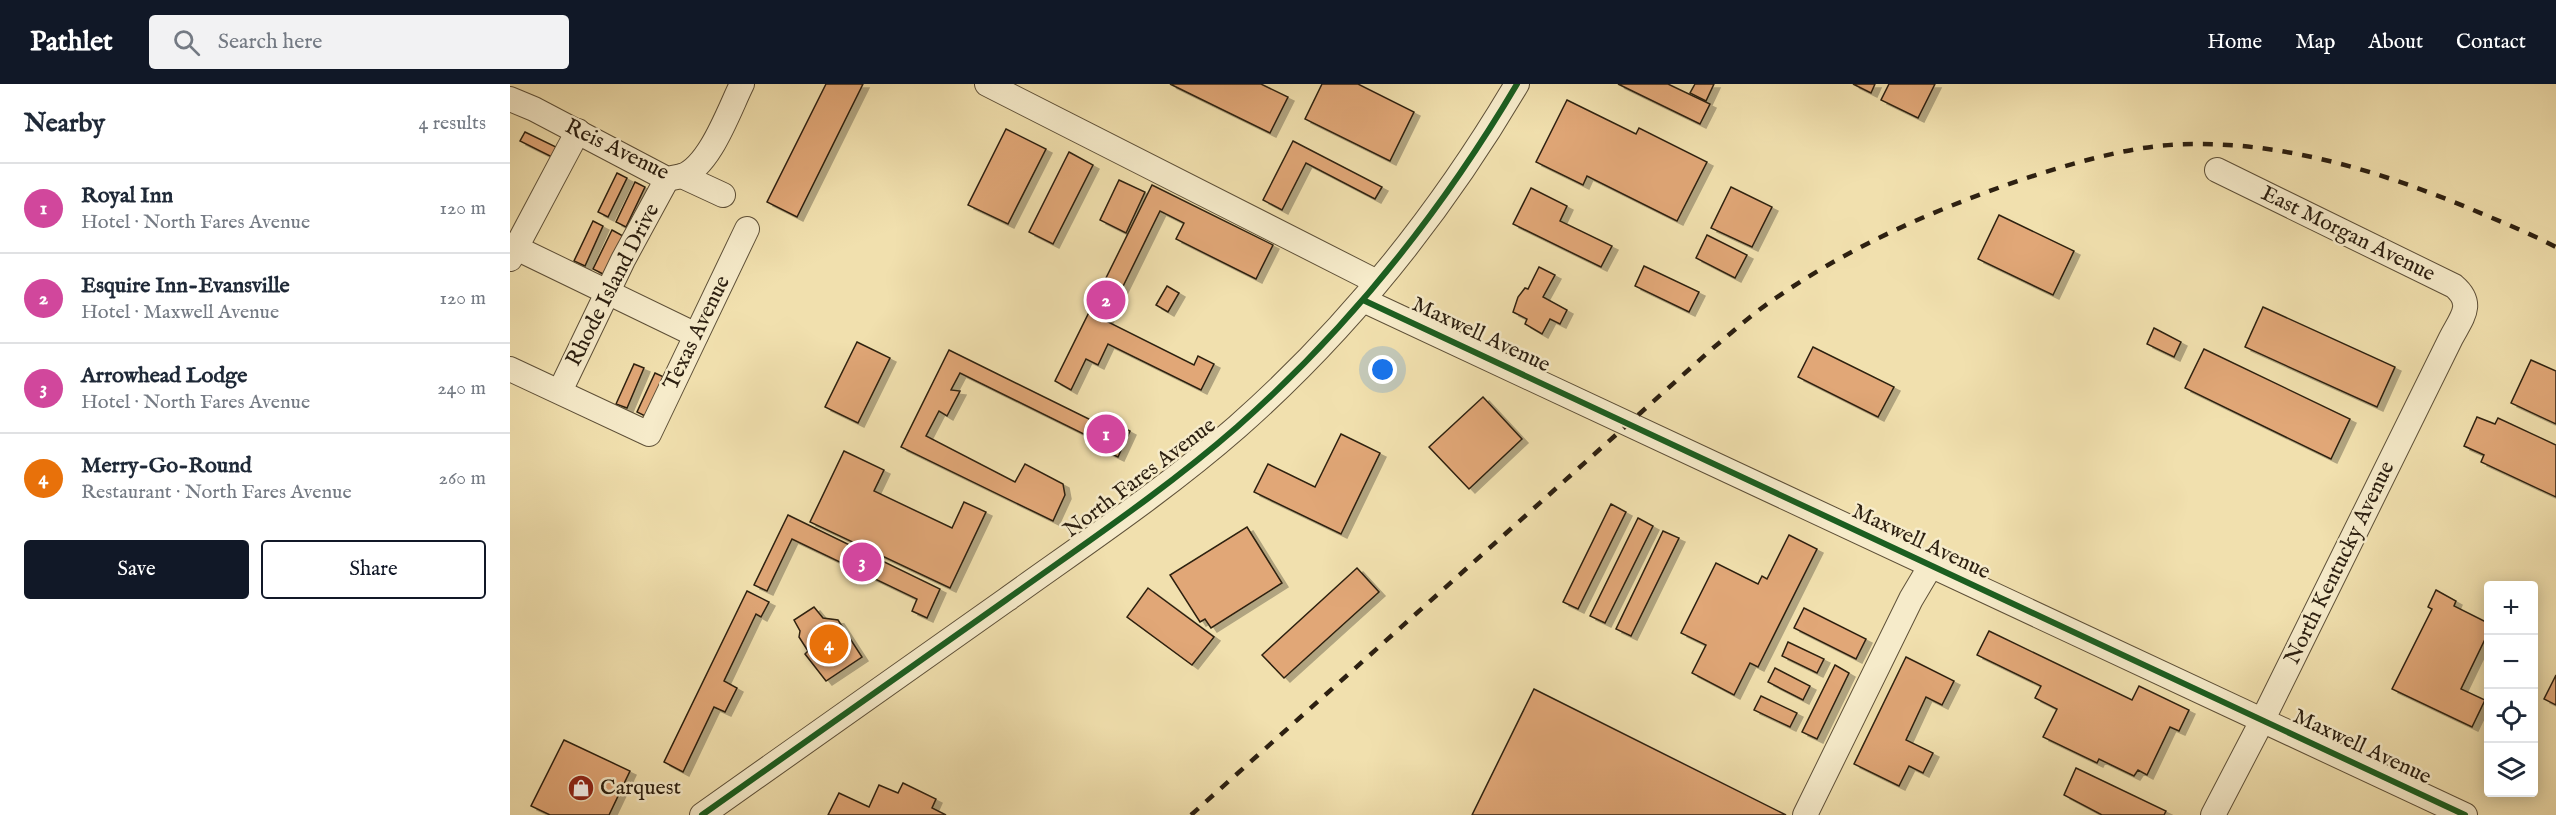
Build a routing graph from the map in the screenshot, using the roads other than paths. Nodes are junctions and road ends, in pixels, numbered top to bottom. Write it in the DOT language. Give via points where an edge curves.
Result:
graph roads {
  1 [pos="742,84"];
  2 [pos="987,84"];
  3 [pos="1517,84"];
  4 [pos="510,99"];
  5 [pos="578,131"];
  6 [pos="2217,170"];
  7 [pos="675,178"];
  8 [pos="723,195"];
  9 [pos="747,229"];
  10 [pos="512,251"];
  11 [pos="1370,291"];
  12 [pos="608,292"];
  13 [pos="2465,309"];
  14 [pos="696,335"];
  15 [pos="510,369"];
  16 [pos="560,392"];
  17 [pos="1930,567"];
  18 [pos="2262,721"];
  19 [pos="702,815"];
  20 [pos="1804,815"];
  21 [pos="2213,815"];
  22 [pos="2465,815"];
  1 -- 7 [label="street" via="701,163 689,174"];
  2 -- 11 [label="street, Maxwell Avenue"];
  3 -- 11 [label="street, North Fares Avenue" via="1447,191"];
  4 -- 5 [label="street, Reis Avenue"];
  5 -- 7 [label="street, Reis Avenue"];
  5 -- 10 [label="street"];
  6 -- 13 [label="street, East Morgan Avenue" via="2454,286 2463,294"];
  7 -- 8 [label="street, Reis Avenue"];
  7 -- 12 [label="street, Rhode Island Drive" via="622,260"];
  9 -- 14 [label="street, Texas Avenue"];
  10 -- 12 [label="street"];
  11 -- 17 [label="street, Maxwell Avenue"];
  11 -- 19 [label="street, North Fares Avenue" via="1238,426 1174,478"];
  12 -- 14 [label="street"];
  12 -- 16 [label="street, Rhode Island Drive"];
  13 -- 18 [label="street, North Kentucky Avenue"];
  14 -- 16 [label="street, Texas Avenue" via="649,434"];
  15 -- 16 [label="street"];
  17 -- 18 [label="street, Maxwell Avenue"];
  17 -- 20 [label="street"];
  18 -- 21 [label="street, North Kentucky Avenue"];
  18 -- 22 [label="street, Maxwell Avenue"];
}
